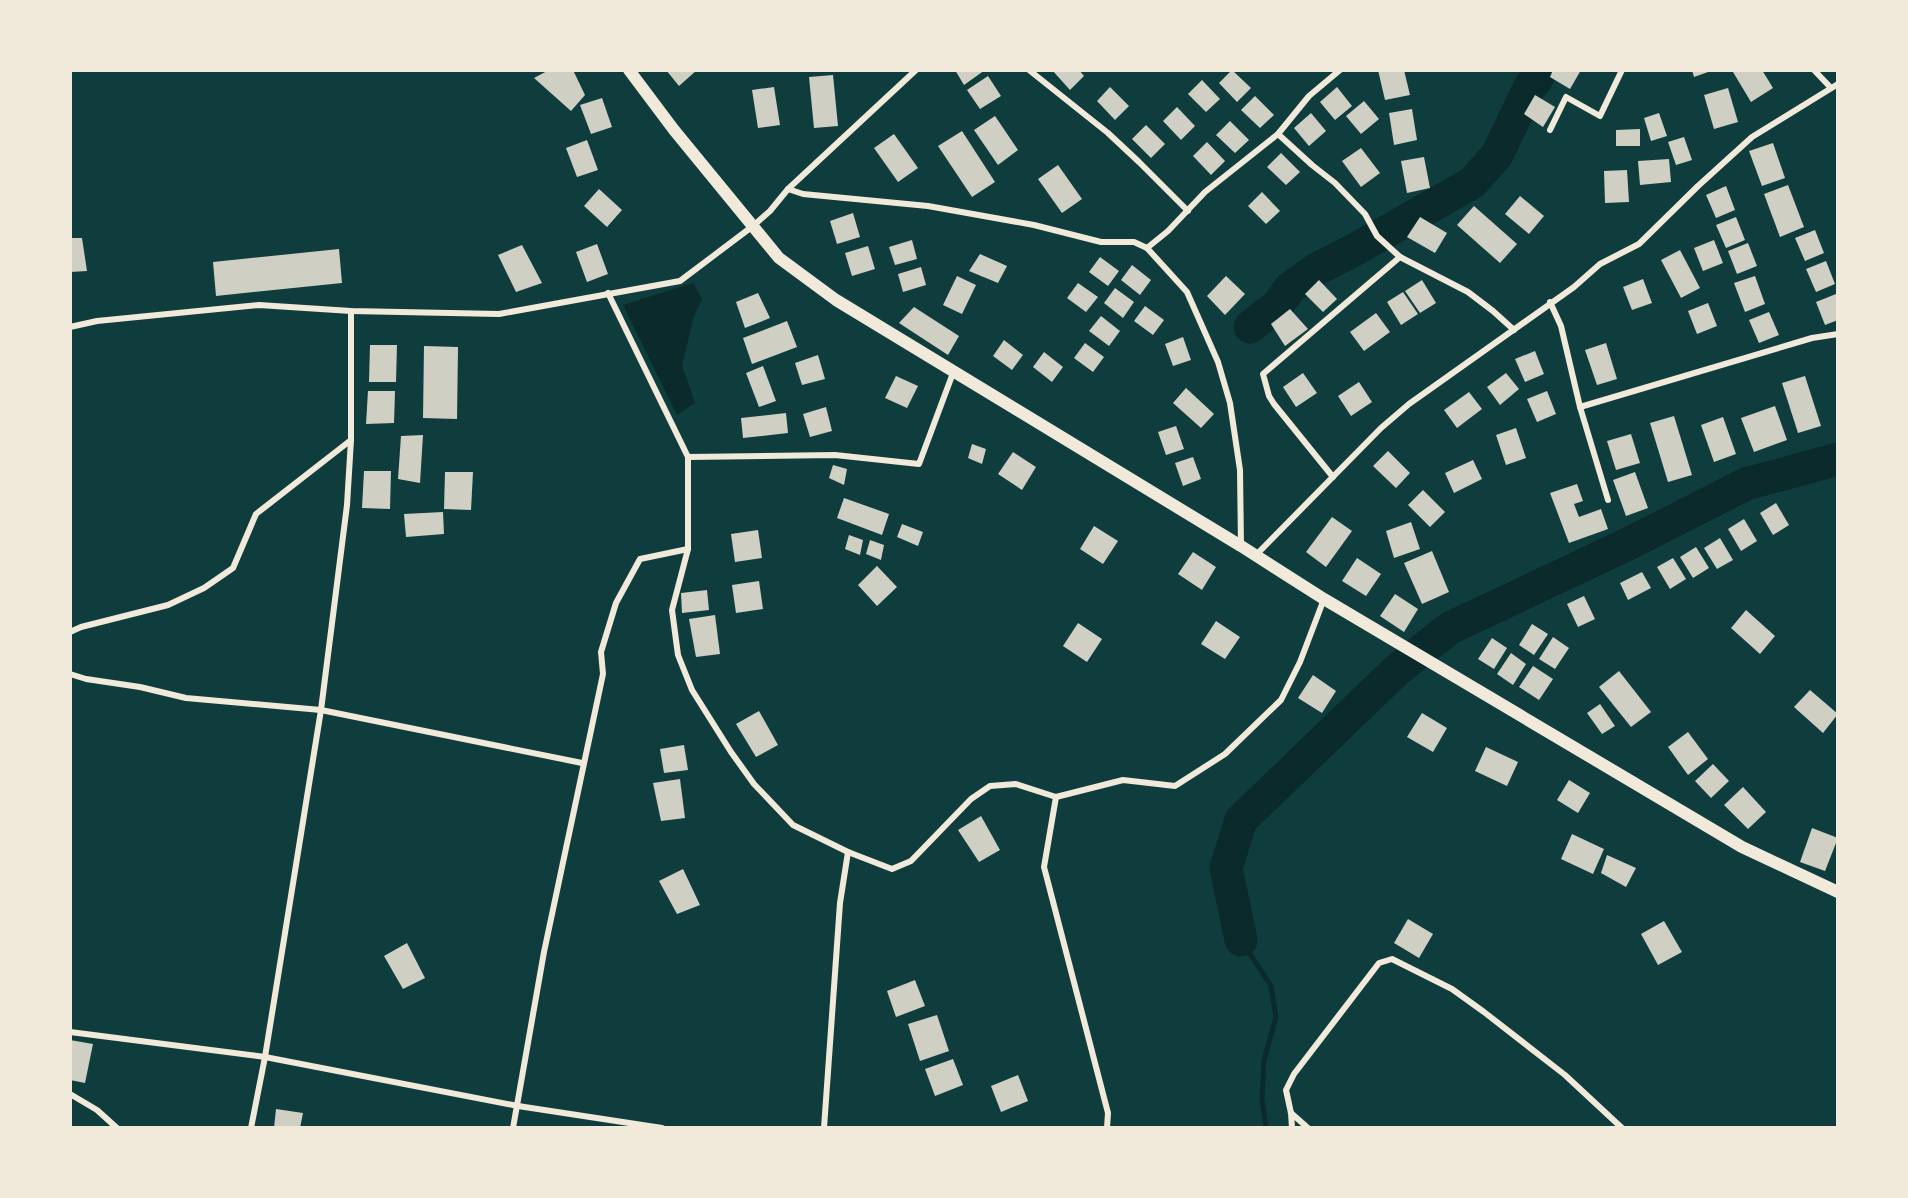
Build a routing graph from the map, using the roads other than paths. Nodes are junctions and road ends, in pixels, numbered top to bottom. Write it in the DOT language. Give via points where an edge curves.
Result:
graph roads {
  1 [pos="629,70"];
  2 [pos="916,70"];
  3 [pos="1029,70"];
  4 [pos="1340,70"];
  5 [pos="1622,70"];
  6 [pos="1814,70"];
  7 [pos="1834,86"];
  8 [pos="1550,130"];
  9 [pos="1278,135"];
  10 [pos="788,189"];
  11 [pos="1188,211"];
  12 [pos="753,226"];
  13 [pos="1147,248"];
  14 [pos="1400,258"];
  15 [pos="608,293"];
  16 [pos="1550,302"];
  17 [pos="351,311"];
  18 [pos="70,327"];
  19 [pos="1514,330"];
  20 [pos="1838,334"];
  21 [pos="953,373"];
  22 [pos="1580,407"];
  23 [pos="351,440"];
  24 [pos="688,457"];
  25 [pos="1333,477"];
  26 [pos="1608,500"];
  27 [pos="1241,546"];
  28 [pos="688,549"];
  29 [pos="1255,555"];
  30 [pos="1324,599"];
  31 [pos="70,632"];
  32 [pos="70,674"];
  33 [pos="321,710"];
  34 [pos="582,763"];
  35 [pos="1056,797"];
  36 [pos="848,852"];
  37 [pos="1838,892"];
  38 [pos="70,1032"];
  39 [pos="265,1057"];
  40 [pos="70,1095"];
  41 [pos="518,1106"];
  42 [pos="1291,1113"];
  43 [pos="117,1128"];
  44 [pos="251,1128"];
  45 [pos="513,1128"];
  46 [pos="662,1128"];
  47 [pos="824,1128"];
  48 [pos="1107,1128"];
  49 [pos="1292,1128"];
  50 [pos="1308,1128"];
  51 [pos="1622,1128"];
  1 -- 12 [label="main road"];
  2 -- 10 [label="street"];
  3 -- 11 [label="street" via="1108,133"];
  4 -- 9 [label="street" via="1309,96"];
  5 -- 8 [label="street" via="1600,116 1566,97"];
  6 -- 7 [label="street"];
  7 -- 16 [label="street" via="1752,137 1639,244 1600,264"];
  9 -- 11 [label="street" via="1204,192"];
  9 -- 14 [label="street" via="1335,183"];
  10 -- 12 [label="street"];
  10 -- 13 [label="street" via="803,194 928,206 1101,242 1134,242"];
  11 -- 13 [label="street"];
  12 -- 15 [label="street" via="680,281"];
  12 -- 21 [label="main road" via="779,258 836,300"];
  13 -- 27 [label="street" via="1187,292 1218,362 1230,403 1240,470"];
  14 -- 19 [label="street" via="1468,292"];
  14 -- 25 [label="street" via="1263,374 1274,404"];
  15 -- 17 [label="street" via="499,314"];
  15 -- 24 [label="street"];
  16 -- 19 [label="street"];
  16 -- 22 [label="street" via="1561,327"];
  17 -- 18 [label="street" via="259,305"];
  17 -- 23 [label="street"];
  19 -- 25 [label="street" via="1409,404"];
  20 -- 22 [label="street" via="1812,338"];
  21 -- 24 [label="street" via="919,464 835,455"];
  21 -- 27 [label="main road"];
  22 -- 26 [label="street"];
  23 -- 31 [label="street" via="256,514 233,567 204,588 168,605"];
  23 -- 33 [label="street" via="347,506"];
  24 -- 28 [label="street"];
  25 -- 29 [label="street"];
  27 -- 29 [label="main road"];
  28 -- 34 [label="street" via="640,559 616,603 601,652 603,674"];
  28 -- 36 [label="street" via="672,610 678,655 692,690 754,784 793,825"];
  29 -- 30 [label="main road"];
  30 -- 35 [label="street" via="1281,700 1225,754 1175,786 1123,780"];
  30 -- 37 [label="main road" via="1742,847"];
  32 -- 33 [label="street" via="186,698"];
  33 -- 34 [label="street"];
  33 -- 39 [label="street"];
  34 -- 41 [label="street"];
  35 -- 36 [label="street" via="1016,784 990,786 971,799 911,861 892,869"];
  35 -- 48 [label="street" via="1044,867 1108,1113"];
  36 -- 47 [label="street" via="840,903"];
  38 -- 39 [label="street"];
  39 -- 41 [label="street"];
  39 -- 44 [label="street"];
  40 -- 43 [label="street" via="98,1110"];
  41 -- 45 [label="street"];
  41 -- 46 [label="street"];
  42 -- 49 [label="street"];
  42 -- 50 [label="street"];
  42 -- 51 [label="street" via="1286,1089 1293,1074 1379,963 1392,959 1452,989 1476,1006 1565,1075"];
}
